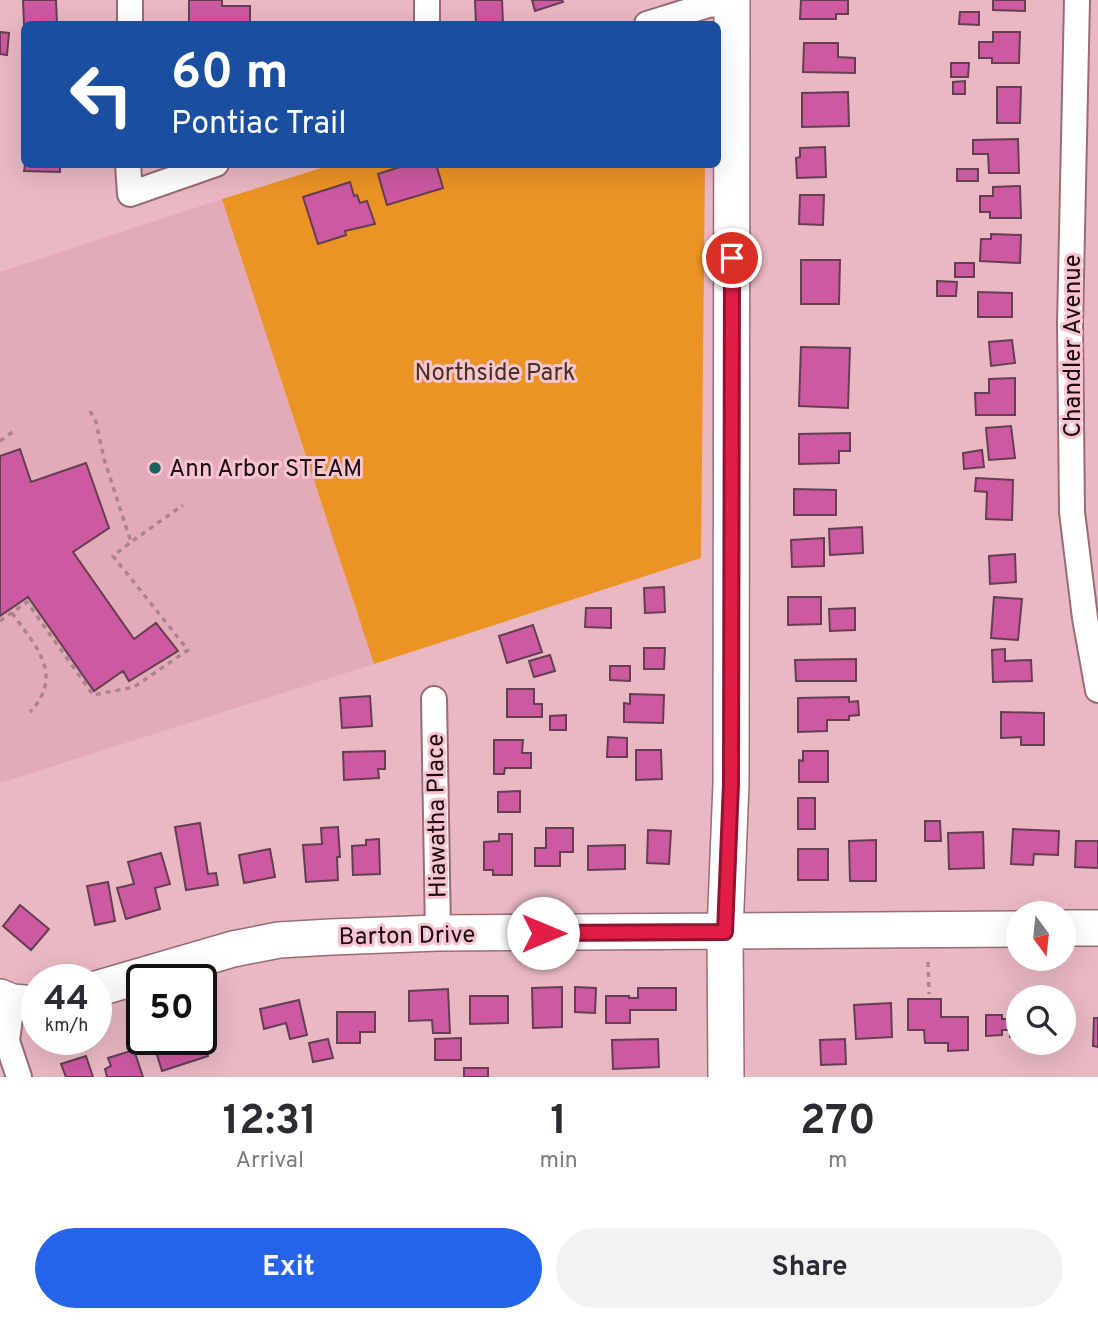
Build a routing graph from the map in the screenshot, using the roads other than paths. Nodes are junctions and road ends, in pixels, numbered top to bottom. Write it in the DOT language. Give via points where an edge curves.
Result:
graph roads {
  1 [pos="130,0"];
  2 [pos="427,0"];
  3 [pos="1077,0"];
  4 [pos="732,1"];
  5 [pos="130,21"];
  6 [pos="427,21"];
  7 [pos="657,21"];
  8 [pos="128,168"];
  9 [pos="205,168"];
  10 [pos="1098,690"];
  11 [pos="434,699"];
  12 [pos="1076,928"];
  13 [pos="1098,928"];
  14 [pos="1006,929"];
  15 [pos="725,932"];
  16 [pos="438,933"];
  17 [pos="112,984"];
  18 [pos="16,1001"];
  19 [pos="19,1077"];
  20 [pos="726,1077"];
  1 -- 5 [label="street"];
  2 -- 6 [label="street"];
  3 -- 10 [label="street, Chandler Avenue" via="1070,324 1072,512"];
  4 -- 7 [label="street"];
  4 -- 15 [label="main road" via="731,784"];
  8 -- 9 [label="street" via="130,194"];
  11 -- 16 [label="street, Hiawatha Place"];
  12 -- 13 [label="main road"];
  14 -- 15 [label="main road, Barton Drive"];
  15 -- 16 [label="main road, Barton Drive"];
  15 -- 20 [label="main road"];
  16 -- 17 [label="main road, Barton Drive" via="279,940 200,957"];
  18 -- 19 [label="street" via="7,1041"];
}
